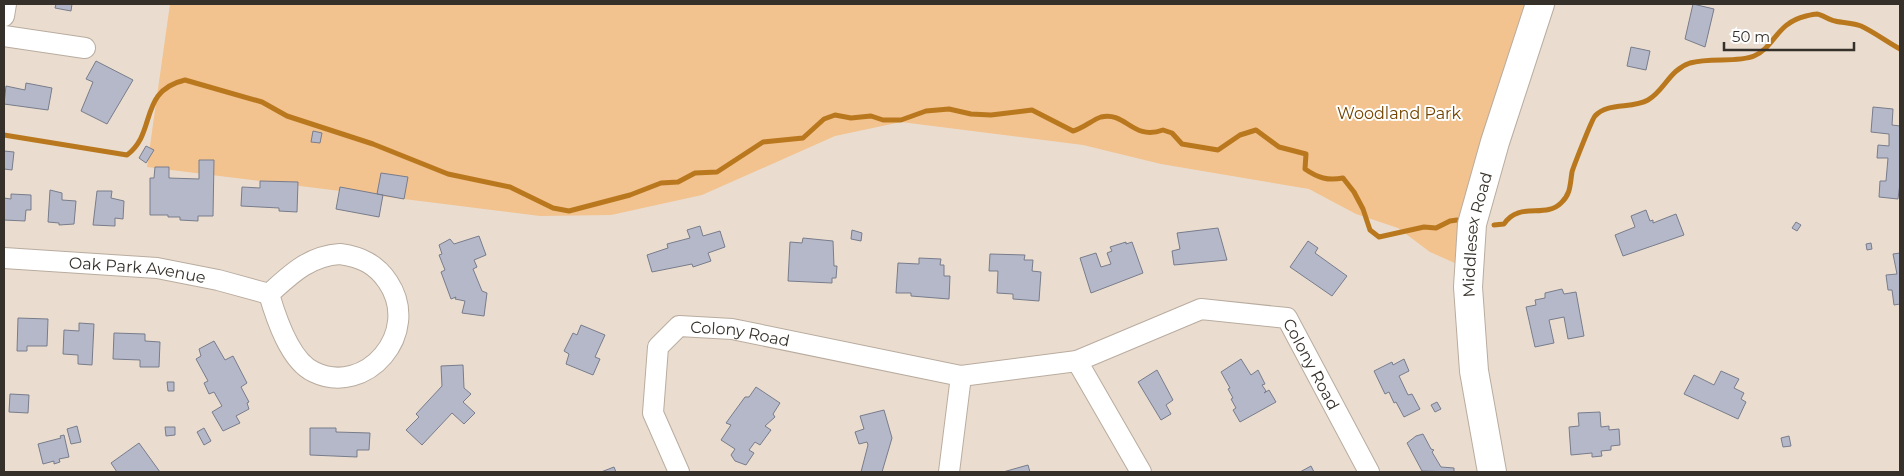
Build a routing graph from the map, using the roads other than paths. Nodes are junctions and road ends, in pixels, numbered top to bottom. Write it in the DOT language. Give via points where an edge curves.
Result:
graph roads {
  1 [pos="6,4"];
  2 [pos="1540,4"];
  3 [pos="4,16"];
  4 [pos="4,36"];
  5 [pos="85,48"];
  6 [pos="4,258"];
  7 [pos="269,294"];
  8 [pos="1077,361"];
  9 [pos="960,376"];
  10 [pos="679,472"];
  11 [pos="949,472"];
  12 [pos="1141,472"];
  13 [pos="1369,472"];
  14 [pos="1492,472"];
  1 -- 3 [label="street"];
  2 -- 14 [label="street, Middlesex Road" via="1472,224 1468,287 1473,362"];
  4 -- 5 [label="street"];
  6 -- 7 [label="street, Oak Park Avenue" via="156,268"];
  7 -- 7 [label="street" via="276,321 292,351 313,372 337,378 362,372 382,358 396,338 400,316 396,293 383,274 361,257 323,255 298,268"];
  8 -- 9 [label="street, Colony Road"];
  8 -- 12 [label="street"];
  8 -- 13 [label="street, Colony Road" via="1201,309 1287,318"];
  9 -- 10 [label="street, Colony Road" via="732,330 679,326 658,346 653,413"];
  9 -- 11 [label="street"];
}
